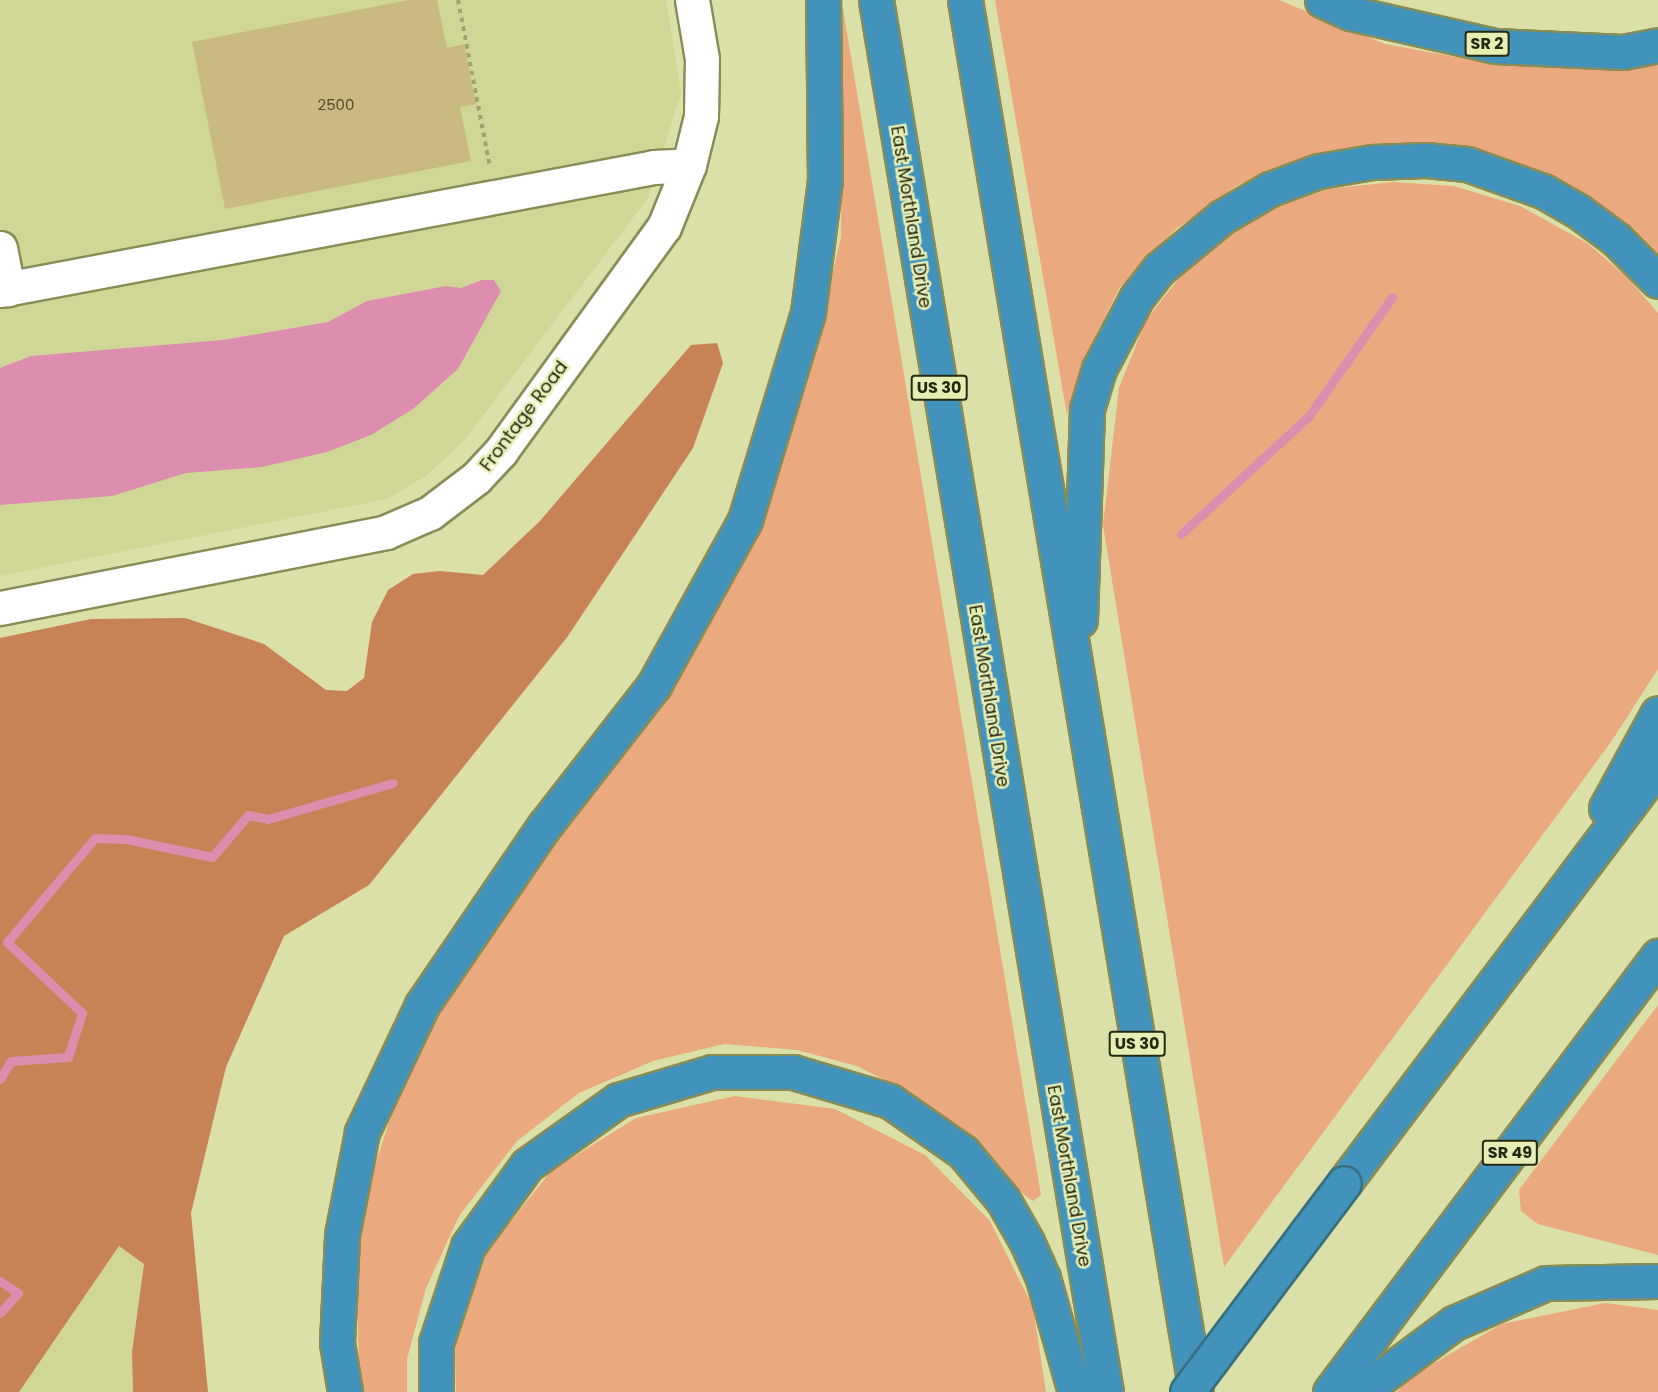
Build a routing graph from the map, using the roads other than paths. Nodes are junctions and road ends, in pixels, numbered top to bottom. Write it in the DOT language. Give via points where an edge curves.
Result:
graph roads {
  1 [pos="692,0"];
  2 [pos="823,0"];
  3 [pos="876,0"];
  4 [pos="1322,0"];
  5 [pos="966,5"];
  6 [pos="1658,45"];
  7 [pos="688,165"];
  8 [pos="0,248"];
  9 [pos="1658,281"];
  10 [pos="4,290"];
  11 [pos="0,608"];
  12 [pos="1078,697"];
  13 [pos="1658,713"];
  14 [pos="1658,766"];
  15 [pos="1545,918"];
  16 [pos="1658,956"];
  17 [pos="1658,1281"];
  18 [pos="1372,1384"];
  19 [pos="345,1392"];
  20 [pos="436,1392"];
  21 [pos="1075,1392"];
  22 [pos="1106,1392"];
  23 [pos="1187,1392"];
  24 [pos="1196,1392"];
  25 [pos="1330,1392"];
  1 -- 7 [label="street, Frontage Road" via="702,59 701,116"];
  2 -- 19 [label="highway" via="825,181 808,313 745,520 654,685 545,825 422,1005 362,1131 342,1235 337,1343"];
  3 -- 22 [label="highway, East Morthland Drive / US 30"];
  4 -- 6 [label="highway, SR 2" via="1350,13 1495,46 1623,52"];
  5 -- 12 [label="highway, US 30"];
  7 -- 10 [label="street" via="654,167"];
  7 -- 11 [label="street, Frontage Road" via="664,227 501,451 476,478 430,513 386,532"];
  8 -- 10 [label="street"];
  9 -- 12 [label="highway" via="1616,239 1578,211 1543,191 1467,164 1426,160 1372,162 1319,171 1270,189 1222,217 1159,269 1137,297 1099,369 1087,409"];
  12 -- 24 [label="highway, US 30"];
  13 -- 15 [label="highway"];
  14 -- 15 [label="highway"];
  15 -- 23 [label="highway, bridge"];
  16 -- 25 [label="highway, SR 49"];
  17 -- 18 [label="highway" via="1546,1283 1454,1323"];
  20 -- 21 [label="highway" via="436,1343 468,1245 527,1165 618,1100 712,1072 793,1072 890,1101 963,1152 1003,1200 1028,1242 1043,1278"];
}
